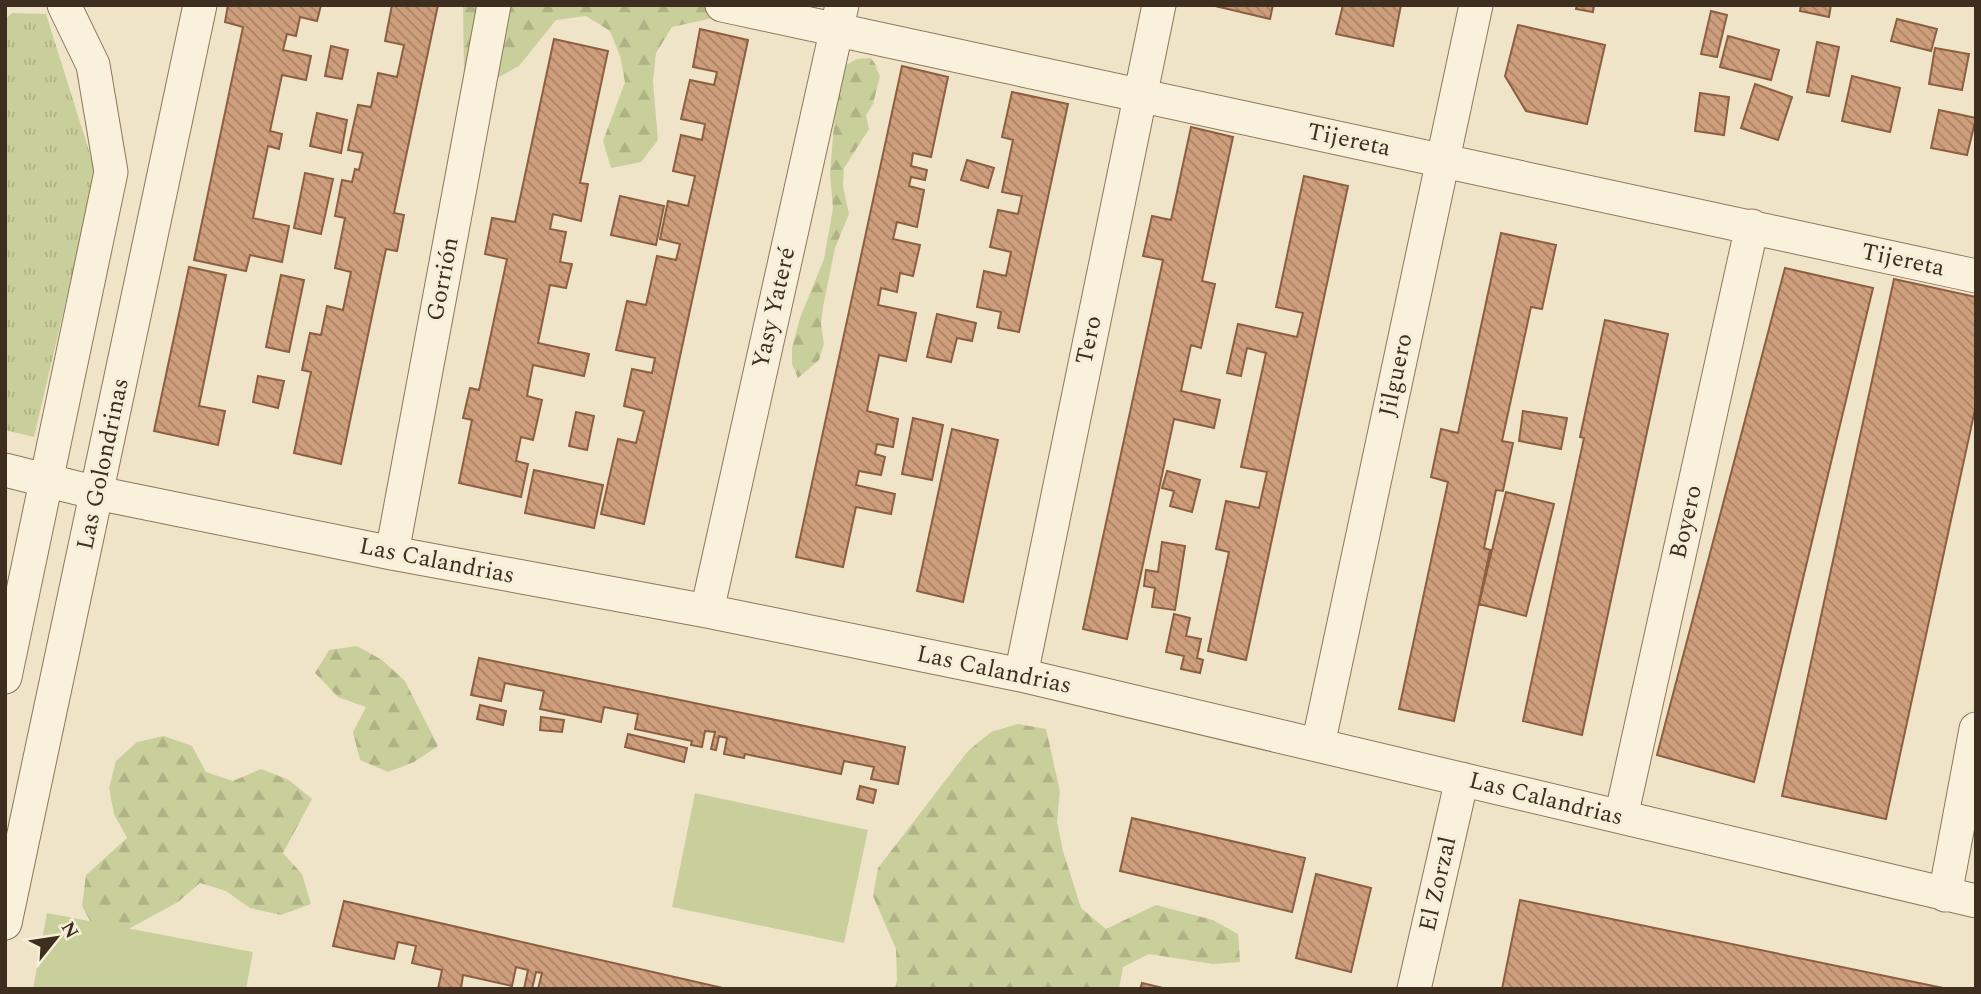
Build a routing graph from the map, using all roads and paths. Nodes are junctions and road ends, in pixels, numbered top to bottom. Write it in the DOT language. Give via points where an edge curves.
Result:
graph roads {
  1 [pos="200,5"];
  2 [pos="494,5"];
  3 [pos="722,5"];
  4 [pos="1160,5"];
  5 [pos="1476,5"];
  6 [pos="72,7"];
  7 [pos="839,18"];
  8 [pos="1139,95"];
  9 [pos="1441,160"];
  10 [pos="1752,226"];
  11 [pos="1976,276"];
  12 [pos="5,470"];
  13 [pos="48,479"];
  14 [pos="97,493"];
  15 [pos="391,553"];
  16 [pos="707,611"];
  17 [pos="1021,675"];
  18 [pos="5,677"];
  19 [pos="1976,729"];
  20 [pos="1318,745"];
  21 [pos="1462,779"];
  22 [pos="1621,817"];
  23 [pos="1960,898"];
  24 [pos="5,923"];
  25 [pos="1414,989"];
  1 -- 14 [label="street, Las Golondrinas"];
  2 -- 15 [label="street, Gorrión"];
  3 -- 7 [label="street, Tijereta"];
  4 -- 8 [label="street, Tero"];
  5 -- 9 [label="street, Jilguero"];
  6 -- 13 [label="street, Las Golondrinas" via="93,65 111,173"];
  7 -- 8 [label="street, Tijereta"];
  7 -- 16 [label="street, Yasy Yateré"];
  8 -- 9 [label="street, Tijereta"];
  8 -- 17 [label="street, Tero"];
  9 -- 10 [label="street, Tijereta"];
  9 -- 20 [label="street, Jilguero"];
  10 -- 11 [label="street, Tijereta"];
  10 -- 22 [label="street, Boyero"];
  12 -- 13 [label="street, Las Calandrias"];
  13 -- 14 [label="street, Las Calandrias"];
  13 -- 18 [label="street, Las Golondrinas"];
  14 -- 15 [label="street, Las Calandrias"];
  14 -- 24 [label="street, Las Golondrinas"];
  15 -- 16 [label="street, Las Calandrias"];
  16 -- 17 [label="street, Las Calandrias"];
  17 -- 20 [label="street, Las Calandrias"];
  19 -- 23 [label="street"];
  20 -- 21 [label="street, Las Calandrias"];
  21 -- 22 [label="street, Las Calandrias"];
  21 -- 25 [label="street, El Zorzal"];
  22 -- 23 [label="street, Las Calandrias"];
}
